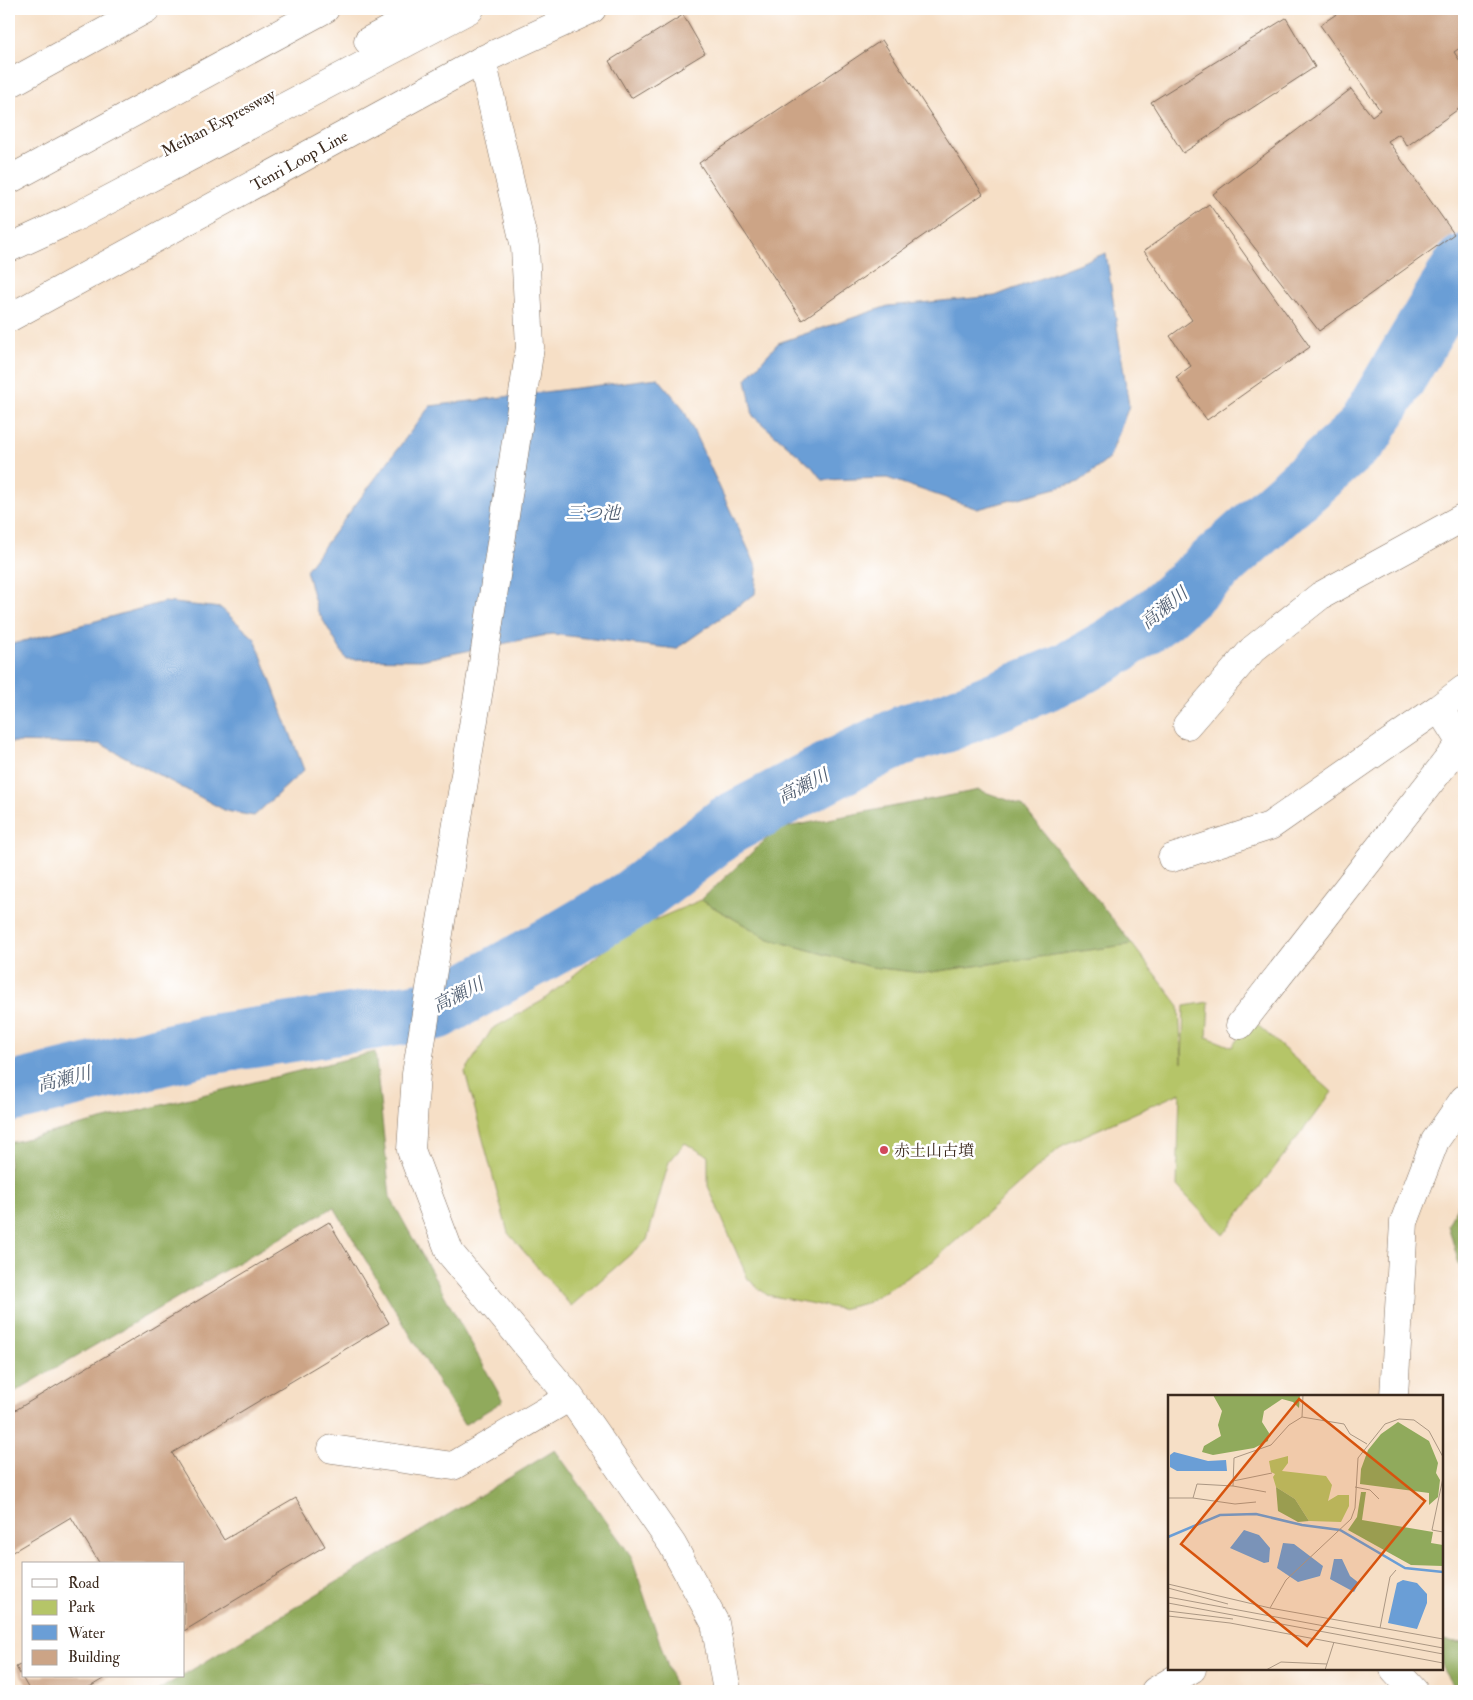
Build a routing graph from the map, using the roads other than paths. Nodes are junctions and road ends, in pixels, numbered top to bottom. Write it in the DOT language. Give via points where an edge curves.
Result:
graph roads {
  1 [pos="146,9"];
  2 [pos="299,9"];
  3 [pos="325,9"];
  4 [pos="428,9"];
  5 [pos="470,9"];
  6 [pos="592,9"];
  7 [pos="482,60"];
  8 [pos="9,84"];
  9 [pos="136,111"];
  10 [pos="9,180"];
  11 [pos="9,236"];
  12 [pos="9,248"];
  13 [pos="9,318"];
  14 [pos="1464,517"];
  15 [pos="1464,689"];
  16 [pos="1439,708"];
  17 [pos="1187,725"];
  18 [pos="1463,746"];
  19 [pos="1172,858"];
  20 [pos="1240,1026"];
  21 [pos="1464,1099"];
  22 [pos="1394,1395"];
  23 [pos="570,1397"];
  24 [pos="332,1448"];
  25 [pos="1190,1670"];
  26 [pos="1395,1670"];
  27 [pos="727,1691"];
  28 [pos="1155,1691"];
  29 [pos="1414,1691"];
  1 -- 8 [label="main road"];
  2 -- 9 [label="main road"];
  3 -- 9 [label="main road"];
  4 -- 11 [label="main road, Meihan Expressway"];
  5 -- 12 [label="main road" via="72,219"];
  6 -- 7 [label="main road, Tenri Loop Line"];
  7 -- 13 [label="main road, Tenri Loop Line"];
  7 -- 23 [label="main road" via="525,247 530,347 482,678 416,1074 411,1150 450,1253"];
  9 -- 10 [label="main road"];
  14 -- 17 [label="main road" via="1320,596 1253,649"];
  15 -- 16 [label="main road"];
  16 -- 18 [label="main road"];
  16 -- 19 [label="main road" via="1270,826"];
  18 -- 20 [label="main road"];
  21 -- 22 [label="main road" via="1435,1141 1404,1222"];
  23 -- 24 [label="main road" via="453,1466"];
  23 -- 27 [label="main road" via="672,1544 715,1623"];
  25 -- 28 [label="main road"];
  26 -- 29 [label="main road"];
}
